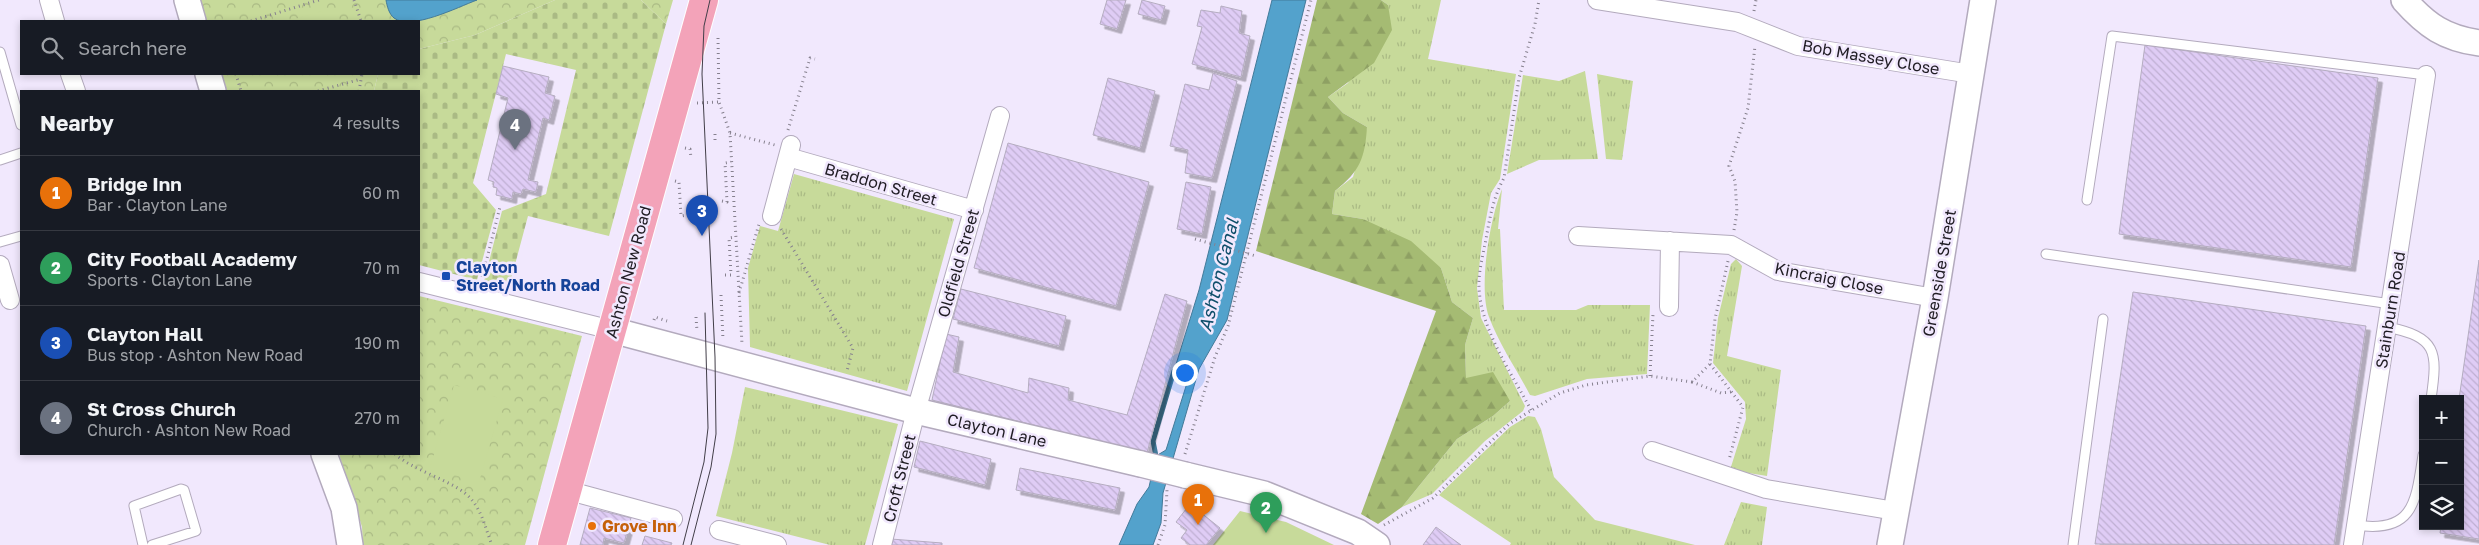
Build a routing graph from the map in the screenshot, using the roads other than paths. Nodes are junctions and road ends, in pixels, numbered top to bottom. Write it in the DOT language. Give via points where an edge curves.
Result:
graph roads {
  1 [pos="49,0"];
  2 [pos="187,0"];
  3 [pos="704,0"];
  4 [pos="1597,0"];
  5 [pos="1983,0"];
  6 [pos="2404,0"];
  7 [pos="55,20"];
  8 [pos="193,20"];
  9 [pos="2479,43"];
  10 [pos="0,52"];
  11 [pos="1971,74"];
  12 [pos="70,75"];
  13 [pos="208,75"];
  14 [pos="2426,75"];
  15 [pos="76,90"];
  16 [pos="213,90"];
  17 [pos="1000,116"];
  18 [pos="20,122"];
  19 [pos="20,153"];
  20 [pos="0,160"];
  21 [pos="2087,200"];
  22 [pos="974,210"];
  23 [pos="768,223"];
  24 [pos="20,236"];
  25 [pos="1578,236"];
  26 [pos="1670,241"];
  27 [pos="0,242"];
  28 [pos="2046,254"];
  29 [pos="0,265"];
  30 [pos="420,282"];
  31 [pos="1935,298"];
  32 [pos="10,300"];
  33 [pos="2391,304"];
  34 [pos="1669,307"];
  35 [pos="2104,319"];
  36 [pos="2387,327"];
  37 [pos="612,330"];
  38 [pos="2432,395"];
  39 [pos="916,411"];
  40 [pos="1652,451"];
  41 [pos="324,455"];
  42 [pos="2419,480"];
  43 [pos="566,490"];
  44 [pos="1896,511"];
  45 [pos="673,519"];
  46 [pos="2356,525"];
  47 [pos="719,530"];
  48 [pos="1370,540"];
  49 [pos="143,545"];
  50 [pos="152,545"];
  51 [pos="350,545"];
  52 [pos="552,545"];
  53 [pos="777,545"];
  54 [pos="882,545"];
  55 [pos="1890,545"];
  56 [pos="2073,545"];
  57 [pos="2353,545"];
  1 -- 7 [label="street"];
  2 -- 8 [label="street"];
  3 -- 37 [label="main road, Ashton New Road"];
  4 -- 11 [label="street, Bob Massey Close" via="1737,22 1798,46"];
  5 -- 11 [label="street, Greenside Street"];
  6 -- 9 [label="street" via="2436,30 2458,40"];
  10 -- 18 [label="lane"];
  11 -- 31 [label="street, Greenside Street"];
  12 -- 15 [label="street"];
  13 -- 16 [label="street"];
  14 -- 21 [label="lane" via="2112,36"];
  14 -- 33 [label="street, Stainburn Road"];
  17 -- 22 [label="street, Oldfield Street"];
  19 -- 20 [label="lane"];
  22 -- 23 [label="street, Braddon Street" via="790,151"];
  22 -- 39 [label="street, Oldfield Street"];
  24 -- 27 [label="lane"];
  25 -- 26 [label="street, Kincraig Close"];
  26 -- 31 [label="street, Kincraig Close" via="1731,245 1778,270"];
  26 -- 34 [label="street"];
  28 -- 33 [label="lane"];
  29 -- 32 [label="street"];
  30 -- 37 [label="street"];
  31 -- 44 [label="street, Greenside Street"];
  33 -- 36 [label="street, Stainburn Road"];
  35 -- 56 [label="lane"];
  36 -- 38 [label="lane" via="2420,336 2431,348 2435,372"];
  36 -- 46 [label="street, Stainburn Road"];
  37 -- 39 [label="street, Clayton Lane"];
  37 -- 43 [label="main road, Ashton New Road"];
  39 -- 48 [label="street, Clayton Lane, bridge" via="1264,494"];
  39 -- 54 [label="street, Croft Street"];
  40 -- 44 [label="street" via="1766,489"];
  41 -- 51 [label="street" via="344,508"];
  42 -- 46 [label="lane" via="2410,510 2398,522 2378,528"];
  43 -- 45 [label="street"];
  43 -- 52 [label="main road, Ashton New Road"];
  44 -- 55 [label="street, Greenside Street"];
  46 -- 57 [label="street, Stainburn Road"];
  47 -- 53 [label="street"];
  49 -- 50 [label="lane" via="134,506 184,490 196,531"];
}
